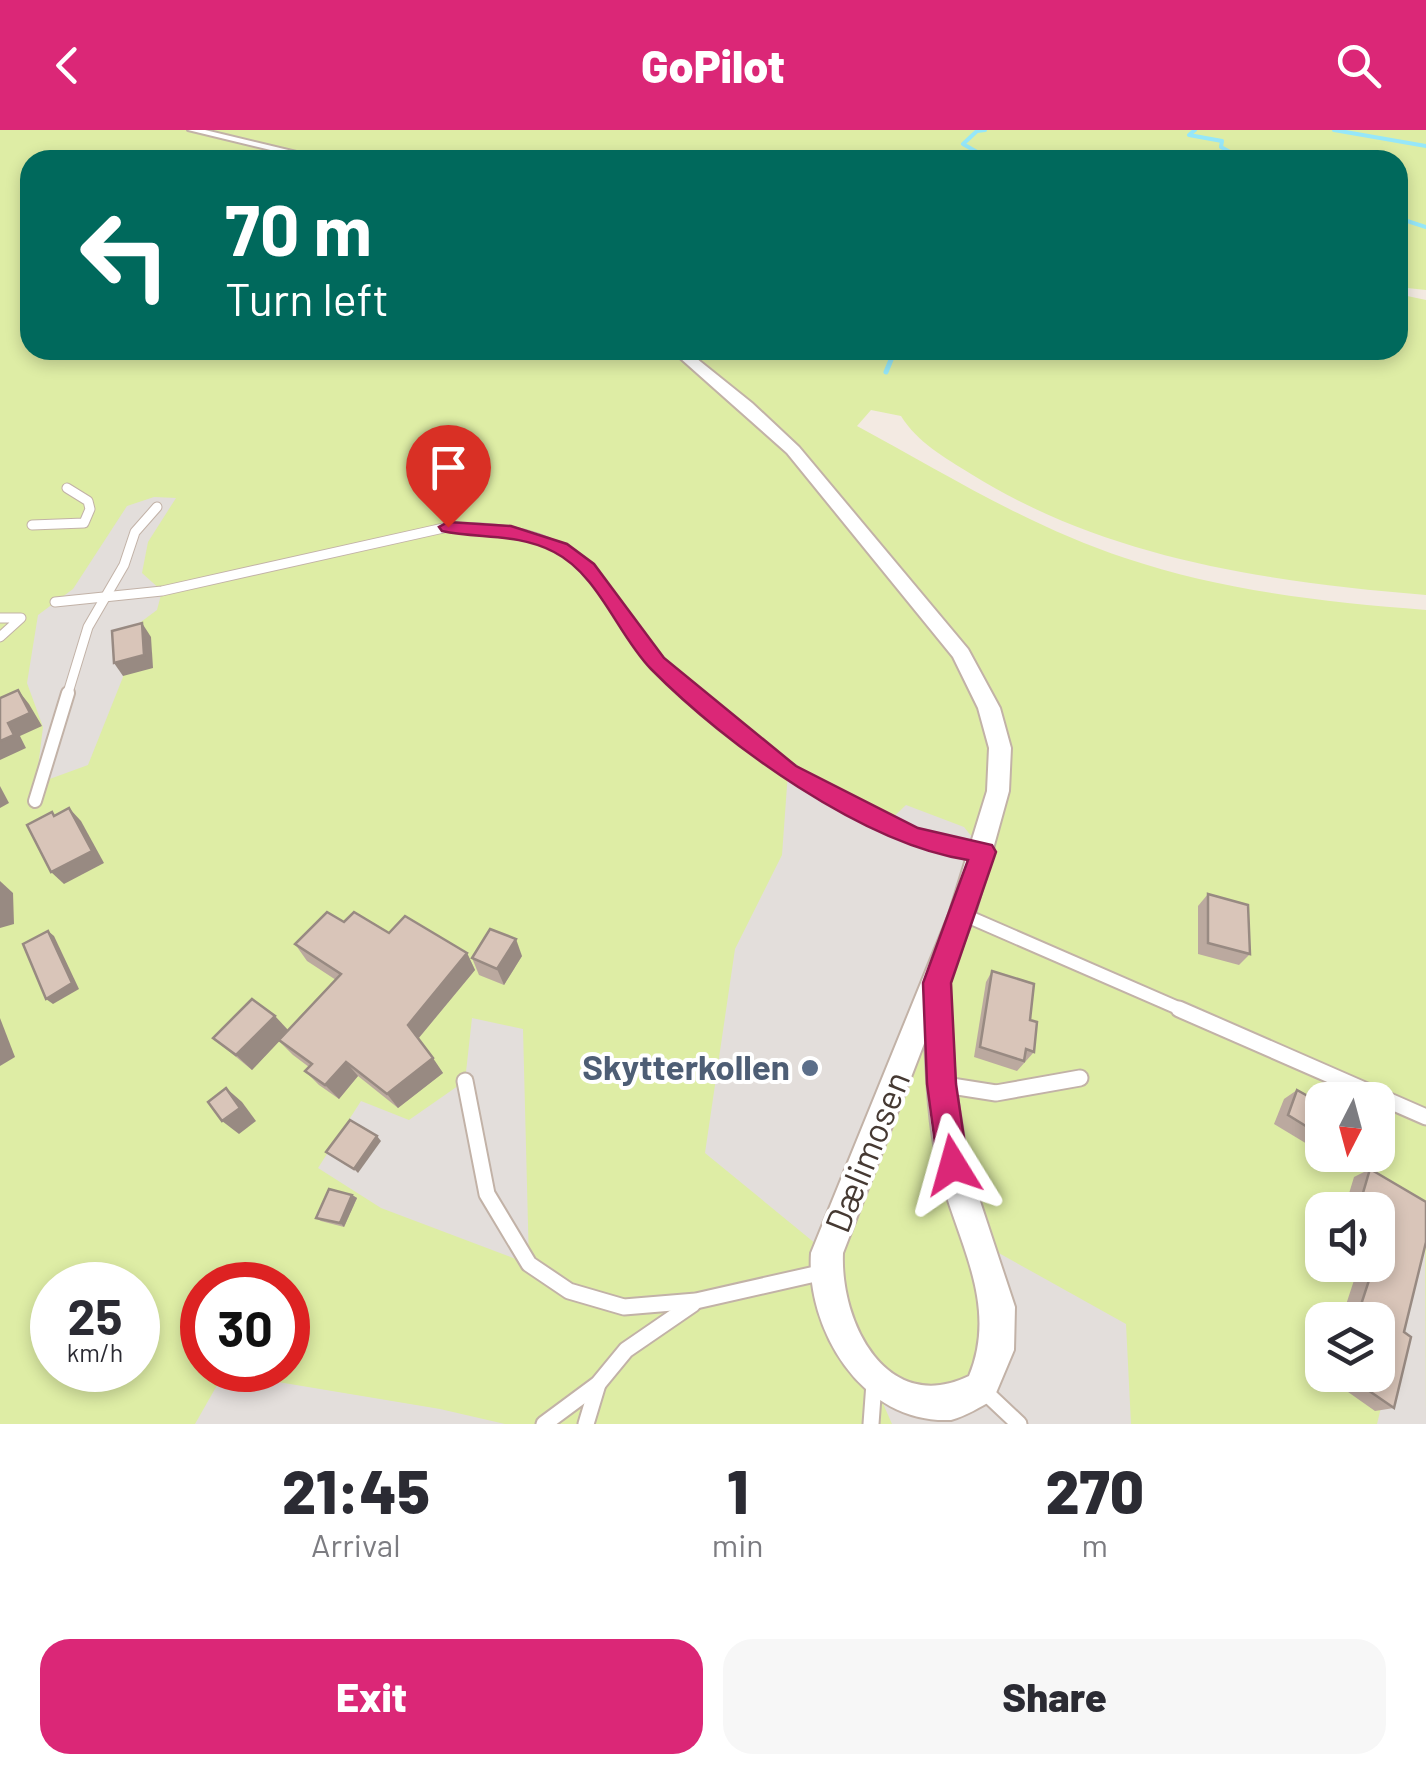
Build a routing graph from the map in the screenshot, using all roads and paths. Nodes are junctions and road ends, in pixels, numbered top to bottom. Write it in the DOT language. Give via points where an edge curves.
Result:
graph roads {
  1 [pos="193,130"];
  2 [pos="281,150"];
  3 [pos="690,360"];
  4 [pos="66,488"];
  5 [pos="157,507"];
  6 [pos="32,525"];
  7 [pos="105,597"];
  8 [pos="56,602"];
  9 [pos="0,618"];
  10 [pos="0,638"];
  11 [pos="35,801"];
  12 [pos="984,852"];
  13 [pos="962,914"];
  14 [pos="937,983"];
  15 [pos="1080,1078"];
  16 [pos="465,1081"];
  17 [pos="941,1084"];
  18 [pos="1426,1117"];
  19 [pos="824,1272"];
  20 [pos="696,1301"];
  21 [pos="874,1383"];
  22 [pos="598,1384"];
  23 [pos="981,1388"];
  24 [pos="544,1424"];
  25 [pos="586,1424"];
  26 [pos="870,1424"];
  27 [pos="1018,1424"];
  1 -- 2 [label="street"];
  3 -- 12 [label="street, Dælimosen" via="792,450 962,654 1000,748"];
  4 -- 6 [label="lane" via="88,502 84,523"];
  5 -- 7 [label="lane" via="135,532"];
  7 -- 8 [label="lane"];
  7 -- 11 [label="lane" via="80,647"];
  7 -- 12 [label="lane" via="162,592 448,527 531,535 587,568 657,663 788,772 885,825 935,845"];
  9 -- 10 [label="lane" via="21,618"];
  12 -- 13 [label="street, Dælimosen"];
  13 -- 14 [label="street, Dælimosen"];
  13 -- 18 [label="lane"];
  14 -- 17 [label="street, Dælimosen"];
  14 -- 19 [label="street, Dælimosen"];
  15 -- 17 [label="lane" via="1015,1094 974,1094"];
  16 -- 20 [label="lane" via="487,1194 530,1264 569,1290 624,1306"];
  17 -- 23 [label="street, Dælimosen" via="953,1165 998,1306 998,1350"];
  19 -- 20 [label="lane"];
  19 -- 21 [label="street, Dælimosen" via="839,1329"];
  20 -- 22 [label="lane" via="626,1350"];
  21 -- 23 [label="street" via="909,1401 950,1403"];
  21 -- 26 [label="lane"];
  22 -- 24 [label="lane"];
  22 -- 25 [label="lane"];
  23 -- 27 [label="lane"];
}
